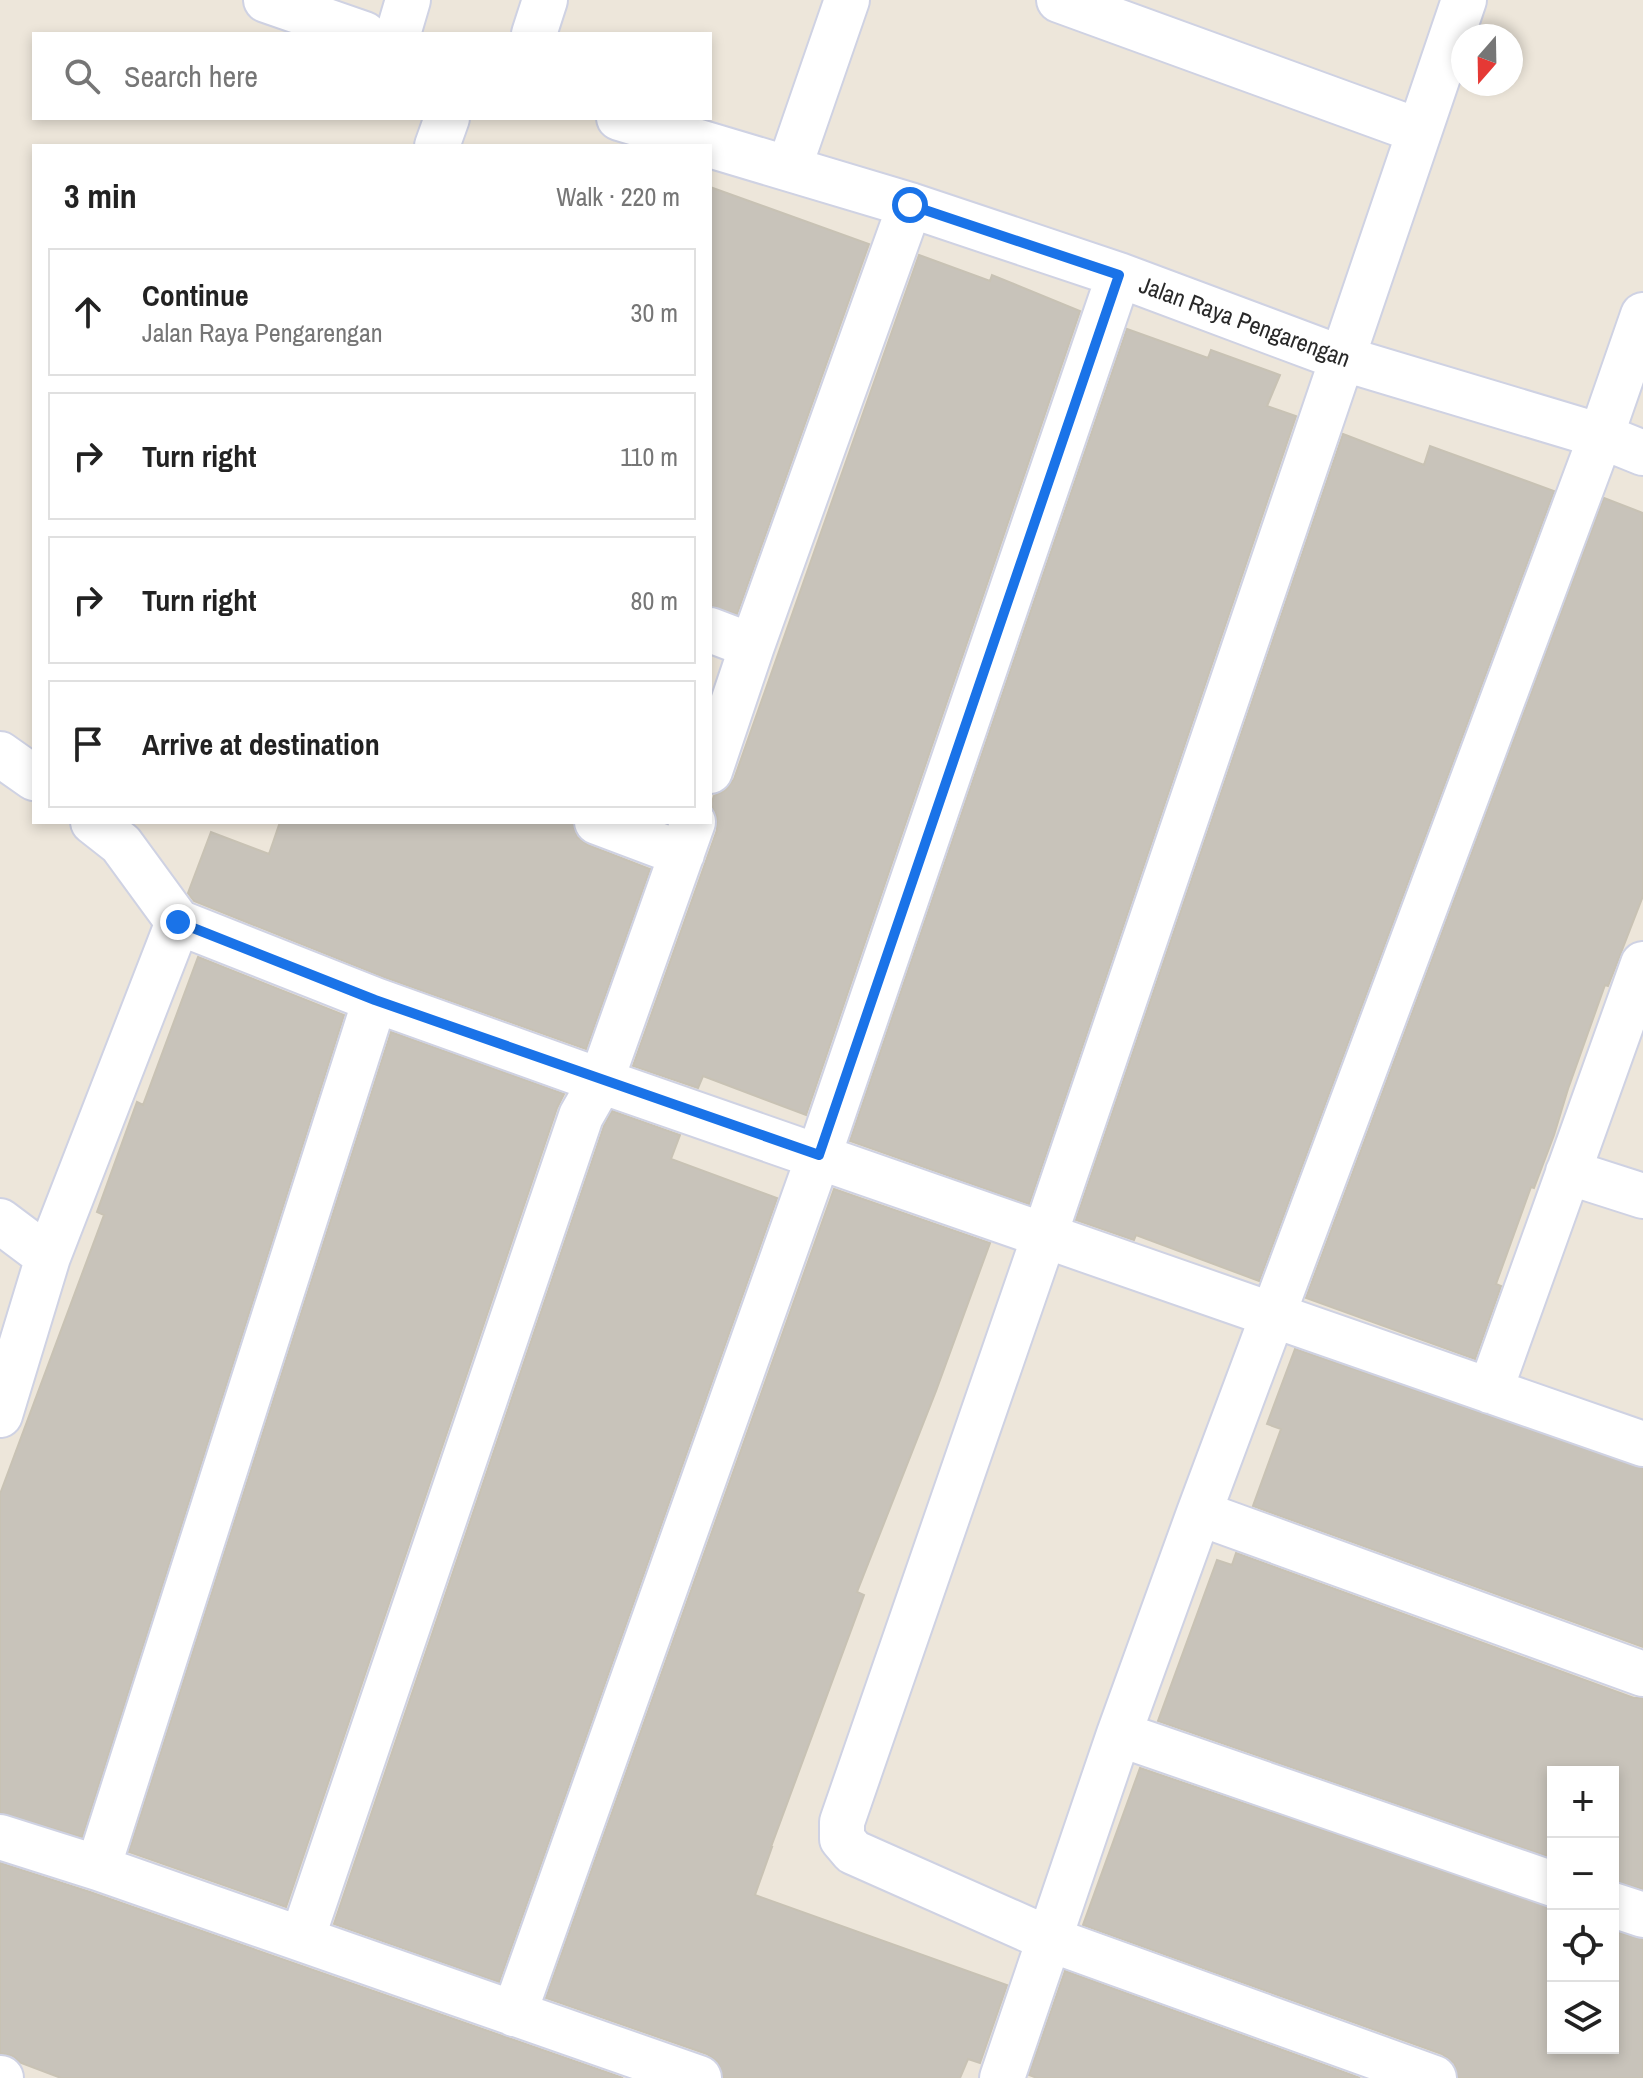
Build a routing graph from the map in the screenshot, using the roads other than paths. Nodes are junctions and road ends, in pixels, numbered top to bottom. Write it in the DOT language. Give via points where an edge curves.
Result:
graph roads {
  1 [pos="266,0"];
  2 [pos="408,0"];
  3 [pos="545,0"];
  4 [pos="847,0"];
  5 [pos="1059,0"];
  6 [pos="1464,0"];
  7 [pos="358,32"];
  8 [pos="399,32"];
  9 [pos="535,32"];
  10 [pos="446,120"];
  11 [pos="626,120"];
  12 [pos="1419,131"];
  13 [pos="438,144"];
  14 [pos="707,144"];
  15 [pos="712,145"];
  16 [pos="789,168"];
  17 [pos="910,205"];
  18 [pos="1119,275"];
  19 [pos="1643,315"];
  20 [pos="1341,358"];
  21 [pos="1601,436"];
  22 [pos="1643,453"];
  23 [pos="712,631"];
  24 [pos="752,646"];
  25 [pos="0,754"];
  26 [pos="712,765"];
  27 [pos="32,777"];
  28 [pos="96,824"];
  29 [pos="608,824"];
  30 [pos="688,838"];
  31 [pos="178,922"];
  32 [pos="1643,964"];
  33 [pos="375,1000"];
  34 [pos="601,1081"];
  35 [pos="819,1155"];
  36 [pos="1568,1172"];
  37 [pos="1643,1196"];
  38 [pos="0,1221"];
  39 [pos="1045,1234"];
  40 [pos="48,1257"];
  41 [pos="1274,1317"];
  42 [pos="1490,1391"];
  43 [pos="0,1415"];
  44 [pos="1643,1444"];
  45 [pos="1199,1513"];
  46 [pos="1643,1674"];
  47 [pos="1119,1734"];
  48 [pos="0,1837"];
  49 [pos="98,1868"];
  50 [pos="1547,1882"];
  51 [pos="1619,1907"];
  52 [pos="1643,1915"];
  53 [pos="302,1939"];
  54 [pos="1049,1939"];
  55 [pos="514,2014"];
  56 [pos="699,2078"];
  57 [pos="1002,2078"];
  58 [pos="1434,2078"];
  1 -- 7 [label="street"];
  2 -- 8 [label="street"];
  3 -- 9 [label="street"];
  4 -- 16 [label="street"];
  5 -- 12 [label="street"];
  6 -- 12 [label="street"];
  10 -- 13 [label="street"];
  11 -- 14 [label="street, Jalan Raya Pengarengan"];
  12 -- 20 [label="street"];
  15 -- 16 [label="street, Jalan Raya Pengarengan"];
  16 -- 17 [label="street, Jalan Raya Pengarengan"];
  17 -- 18 [label="street, Jalan Raya Pengarengan"];
  17 -- 24 [label="street"];
  18 -- 20 [label="street, Jalan Raya Pengarengan"];
  18 -- 35 [label="street"];
  19 -- 21 [label="street"];
  20 -- 21 [label="street, Jalan Raya Pengarengan"];
  20 -- 39 [label="street"];
  21 -- 22 [label="street, Jalan Raya Pengarengan"];
  21 -- 41 [label="street"];
  23 -- 24 [label="street"];
  24 -- 26 [label="street"];
  25 -- 27 [label="street"];
  28 -- 31 [label="street" via="121,844"];
  29 -- 30 [label="street"];
  30 -- 34 [label="street"];
  31 -- 33 [label="street"];
  31 -- 40 [label="street"];
  32 -- 36 [label="street"];
  33 -- 34 [label="street"];
  33 -- 49 [label="street"];
  34 -- 35 [label="street"];
  34 -- 53 [label="street" via="581,1116"];
  35 -- 39 [label="street"];
  35 -- 55 [label="street"];
  36 -- 37 [label="street"];
  36 -- 42 [label="street"];
  38 -- 40 [label="street"];
  39 -- 41 [label="street"];
  39 -- 54 [label="street" via="842,1822 842,1839 853,1852"];
  40 -- 43 [label="street"];
  41 -- 42 [label="street"];
  41 -- 45 [label="street"];
  42 -- 44 [label="street"];
  45 -- 46 [label="street"];
  45 -- 47 [label="street"];
  47 -- 50 [label="street"];
  47 -- 54 [label="street"];
  48 -- 49 [label="street"];
  49 -- 53 [label="street"];
  51 -- 52 [label="street"];
  53 -- 55 [label="street"];
  54 -- 57 [label="street"];
  54 -- 58 [label="street"];
  55 -- 56 [label="street"];
}
